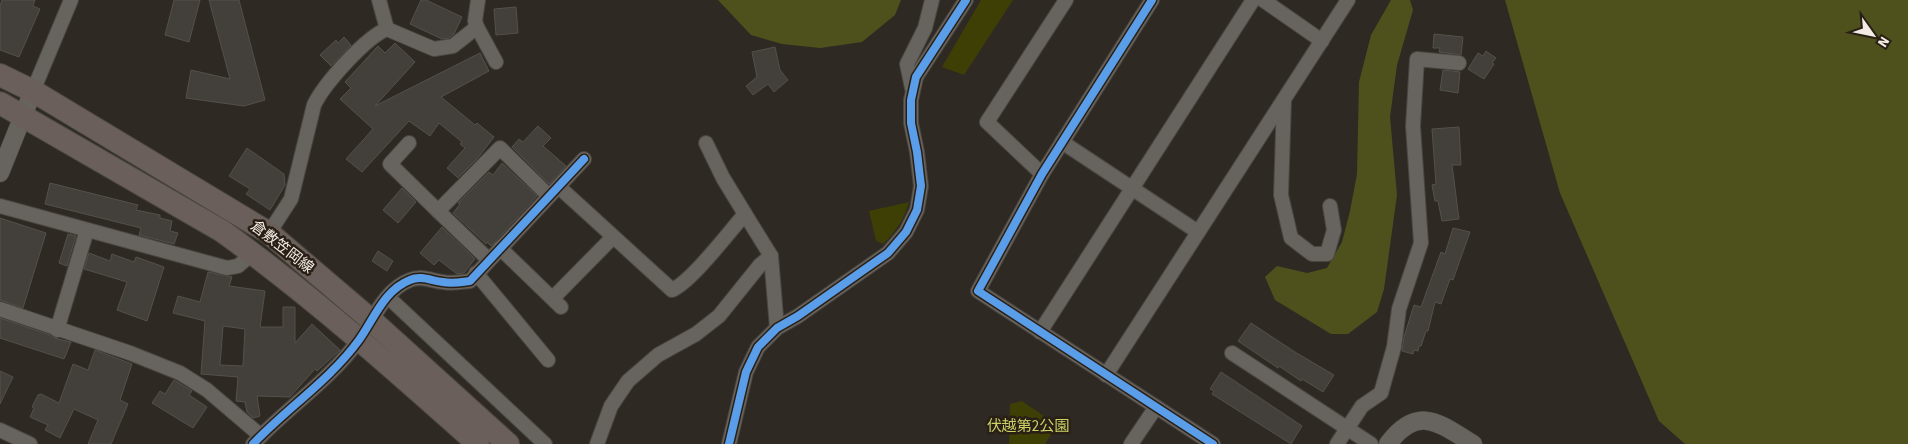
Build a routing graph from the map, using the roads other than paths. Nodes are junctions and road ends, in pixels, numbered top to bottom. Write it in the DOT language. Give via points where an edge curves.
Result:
graph roads {
  1 [pos="71,0"];
  2 [pos="379,0"];
  3 [pos="478,0"];
  4 [pos="932,0"];
  5 [pos="966,0"];
  6 [pos="1066,0"];
  7 [pos="1152,0"];
  8 [pos="1253,0"];
  9 [pos="1263,0"];
  10 [pos="1348,0"];
  11 [pos="476,27"];
  12 [pos="387,29"];
  13 [pos="1322,41"];
  14 [pos="496,62"];
  15 [pos="1459,63"];
  16 [pos="0,75"];
  17 [pos="33,91"];
  18 [pos="913,92"];
  19 [pos="1284,99"];
  20 [pos="0,103"];
  21 [pos="22,115"];
  22 [pos="1062,142"];
  23 [pos="409,143"];
  24 [pos="706,143"];
  25 [pos="584,159"];
  26 [pos="0,173"];
  27 [pos="1042,174"];
  28 [pos="1132,188"];
  29 [pos="554,192"];
  30 [pos="0,206"];
  31 [pos="1330,206"];
  32 [pos="438,211"];
  33 [pos="745,214"];
  34 [pos="87,230"];
  35 [pos="1198,232"];
  36 [pos="269,233"];
  37 [pos="613,237"];
  38 [pos="500,248"];
  39 [pos="252,254"];
  40 [pos="771,256"];
  41 [pos="489,260"];
  42 [pos="476,273"];
  43 [pos="388,297"];
  44 [pos="0,310"];
  45 [pos="371,320"];
  46 [pos="777,328"];
  47 [pos="57,330"];
  48 [pos="1040,332"];
  49 [pos="360,339"];
  50 [pos="1232,353"];
  51 [pos="548,360"];
  52 [pos="1106,375"];
  53 [pos="1156,407"];
  54 [pos="1347,429"];
  55 [pos="0,430"];
  56 [pos="257,440"];
  57 [pos="30,444"];
  58 [pos="478,444"];
  59 [pos="508,444"];
  60 [pos="545,444"];
  61 [pos="597,444"];
  62 [pos="729,444"];
  63 [pos="1131,444"];
  64 [pos="1213,444"];
  65 [pos="1338,444"];
  66 [pos="1371,444"];
  67 [pos="1388,444"];
  68 [pos="1473,444"];
  1 -- 17 [label="street"];
  2 -- 12 [label="street"];
  3 -- 11 [label="street"];
  4 -- 18 [label="street" via="925,28 907,64"];
  5 -- 18 [label="street" via="916,77"];
  6 -- 27 [label="street" via="987,122"];
  7 -- 22 [label="street"];
  8 -- 28 [label="street"];
  9 -- 13 [label="street"];
  10 -- 13 [label="street"];
  11 -- 12 [label="street" via="453,46 434,49"];
  11 -- 14 [label="street"];
  12 -- 36 [label="street" via="377,33 338,70 319,94 292,199"];
  13 -- 19 [label="street"];
  15 -- 54 [label="street" via="1417,59 1412,126 1421,243 1399,309 1394,347 1381,392 1362,406"];
  16 -- 17 [label="main road, 倉敷笠岡線"];
  17 -- 21 [label="street"];
  17 -- 36 [label="main road, 倉敷笠岡線"];
  18 -- 46 [label="street" via="911,122 921,186 917,210 906,232 888,254"];
  19 -- 31 [label="street" via="1281,195 1291,238 1312,254 1327,254 1334,230"];
  19 -- 35 [label="street"];
  20 -- 21 [label="main road, 倉敷笠岡線"];
  21 -- 26 [label="street"];
  21 -- 39 [label="main road, 倉敷笠岡線" via="222,232"];
  22 -- 27 [label="street"];
  22 -- 28 [label="street"];
  23 -- 32 [label="street" via="390,164"];
  24 -- 33 [label="street"];
  25 -- 29 [label="street"];
  27 -- 48 [label="street" via="978,291"];
  28 -- 35 [label="street"];
  28 -- 48 [label="street"];
  29 -- 32 [label="street" via="500,148"];
  29 -- 37 [label="street"];
  29 -- 38 [label="street"];
  30 -- 34 [label="street"];
  32 -- 41 [label="street"];
  33 -- 37 [label="street" via="692,275 672,290"];
  33 -- 40 [label="street"];
  34 -- 39 [label="street" via="227,268 238,266"];
  34 -- 47 [label="street"];
  35 -- 52 [label="street"];
  36 -- 45 [label="main road, 倉敷笠岡線"];
  37 -- 38 [label="street" via="557,302"];
  38 -- 41 [label="street"];
  39 -- 49 [label="main road, 倉敷笠岡線"];
  40 -- 46 [label="street"];
  40 -- 61 [label="street" via="719,316 696,334 658,355 628,381 611,406"];
  41 -- 42 [label="street"];
  42 -- 43 [label="street" via="470,280 458,283 412,279 395,287"];
  42 -- 51 [label="street"];
  43 -- 45 [label="street"];
  43 -- 60 [label="street"];
  44 -- 47 [label="street"];
  45 -- 49 [label="street"];
  45 -- 59 [label="main road, 倉敷笠岡線"];
  46 -- 62 [label="street" via="750,360"];
  47 -- 56 [label="street" via="180,373 207,390"];
  48 -- 52 [label="street"];
  49 -- 56 [label="street" via="339,365"];
  49 -- 58 [label="main road, 倉敷笠岡線"];
  50 -- 54 [label="street"];
  52 -- 53 [label="street"];
  53 -- 63 [label="street"];
  53 -- 64 [label="street"];
  54 -- 65 [label="street"];
  54 -- 66 [label="street"];
  55 -- 57 [label="street"];
  67 -- 68 [label="street" via="1399,430 1418,421 1430,421"];
}
